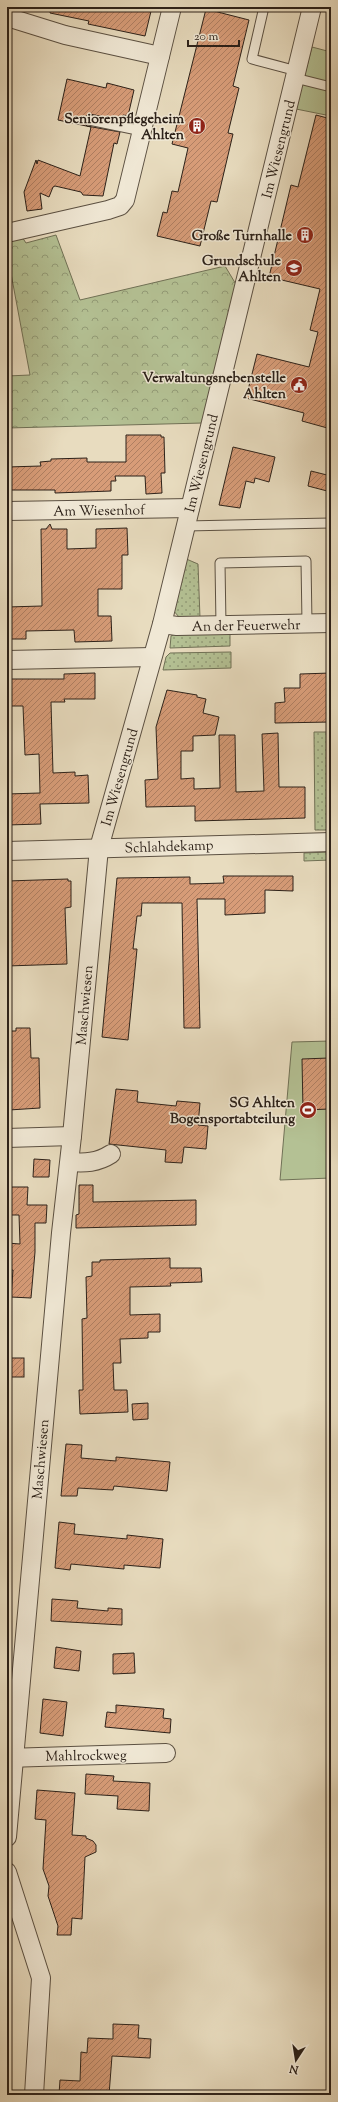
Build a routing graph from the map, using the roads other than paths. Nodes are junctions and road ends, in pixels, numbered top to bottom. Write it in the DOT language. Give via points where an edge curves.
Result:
graph roads {
  1 [pos="172,7"];
  2 [pos="264,7"];
  3 [pos="312,7"];
  4 [pos="7,17"];
  5 [pos="160,56"];
  6 [pos="296,75"];
  7 [pos="331,87"];
  8 [pos="89,120"];
  9 [pos="142,131"];
  10 [pos="7,233"];
  11 [pos="190,508"];
  12 [pos="7,511"];
  13 [pos="331,523"];
  14 [pos="186,526"];
  15 [pos="307,623"];
  16 [pos="331,623"];
  17 [pos="162,624"];
  18 [pos="221,625"];
  19 [pos="152,657"];
  20 [pos="7,660"];
  21 [pos="331,842"];
  22 [pos="99,848"];
  23 [pos="7,850"];
  24 [pos="72,1136"];
  25 [pos="7,1138"];
  26 [pos="110,1154"];
  27 [pos="70,1162"];
  28 [pos="166,1753"];
  29 [pos="10,1758"];
  30 [pos="7,1837"];
  31 [pos="7,1872"];
  32 [pos="34,2095"];
  1 -- 5 [label="street"];
  2 -- 6 [label="lane" via="252,59"];
  3 -- 6 [label="street, Im Wiesengrund"];
  4 -- 5 [label="street" via="65,35"];
  5 -- 9 [label="street"];
  6 -- 7 [label="lane"];
  6 -- 11 [label="street, Im Wiesengrund"];
  8 -- 9 [label="lane"];
  9 -- 10 [label="street" via="129,188 120,206"];
  11 -- 12 [label="street, Am Wiesenhof"];
  11 -- 14 [label="street, Im Wiesengrund"];
  13 -- 14 [label="lane"];
  14 -- 17 [label="street, Im Wiesengrund"];
  15 -- 16 [label="street, An der Feuerwehr"];
  15 -- 18 [label="street, An der Feuerwehr"];
  15 -- 18 [label="lane" via="306,561 291,561 220,563"];
  17 -- 18 [label="street, An der Feuerwehr"];
  17 -- 19 [label="street, Im Wiesengrund"];
  19 -- 20 [label="street"];
  19 -- 22 [label="street, Im Wiesengrund"];
  21 -- 22 [label="street, Schlahdekamp"];
  22 -- 23 [label="street, Schlahdekamp"];
  22 -- 24 [label="street, Maschwiesen"];
  24 -- 25 [label="street"];
  24 -- 27 [label="street, Maschwiesen"];
  26 -- 27 [label="street" via="97,1161"];
  27 -- 29 [label="street, Maschwiesen"];
  28 -- 29 [label="street, Mahlrockweg"];
  29 -- 30 [label="street, Maschwiesen"];
  31 -- 32 [label="street" via="41,1978"];
}
